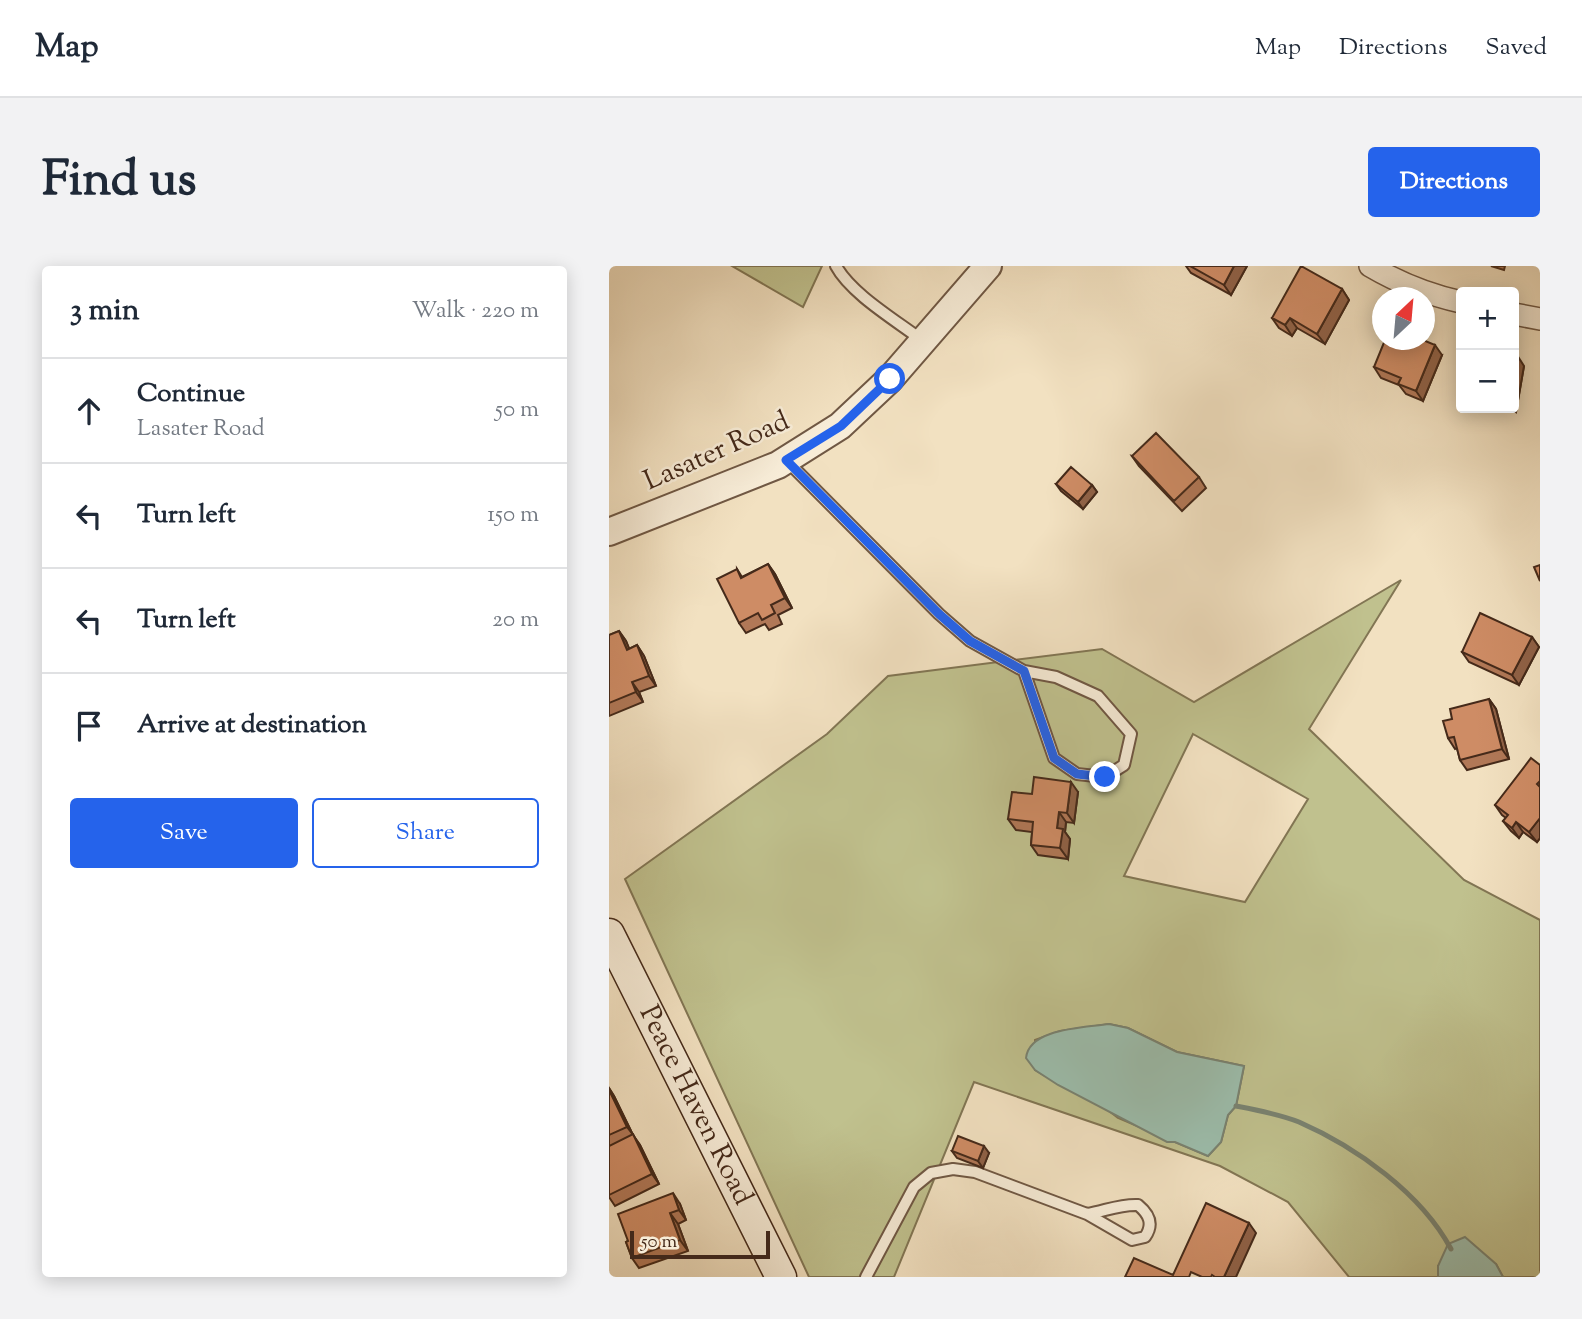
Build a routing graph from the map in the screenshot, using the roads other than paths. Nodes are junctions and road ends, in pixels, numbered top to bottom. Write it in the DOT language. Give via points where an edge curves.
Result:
graph roads {
  1 [pos="837,266"];
  2 [pos="988,266"];
  3 [pos="1370,266"];
  4 [pos="1456,301"];
  5 [pos="1519,315"];
  6 [pos="1540,319"];
  7 [pos="923,341"];
  8 [pos="786,460"];
  9 [pos="609,532"];
  10 [pos="1024,671"];
  11 [pos="609,934"];
  12 [pos="1087,1214"];
  13 [pos="781,1277"];
  14 [pos="866,1277"];
  1 -- 7 [label="lane" via="862,294"];
  2 -- 7 [label="street, Lasater Road"];
  3 -- 4 [label="street" via="1392,279"];
  5 -- 6 [label="street"];
  7 -- 8 [label="street, Lasater Road" via="841,426"];
  8 -- 9 [label="street, Lasater Road"];
  8 -- 10 [label="lane" via="939,614 970,641"];
  10 -- 10 [label="lane" via="1056,677 1098,696 1131,734 1124,765 1105,777 1077,774 1054,758"];
  11 -- 13 [label="main road, Peace Haven Road"];
  12 -- 12 [label="lane" via="1124,1204 1139,1205 1150,1226 1145,1237 1132,1240"];
  12 -- 14 [label="lane" via="975,1172 931,1173 914,1187"];
}
